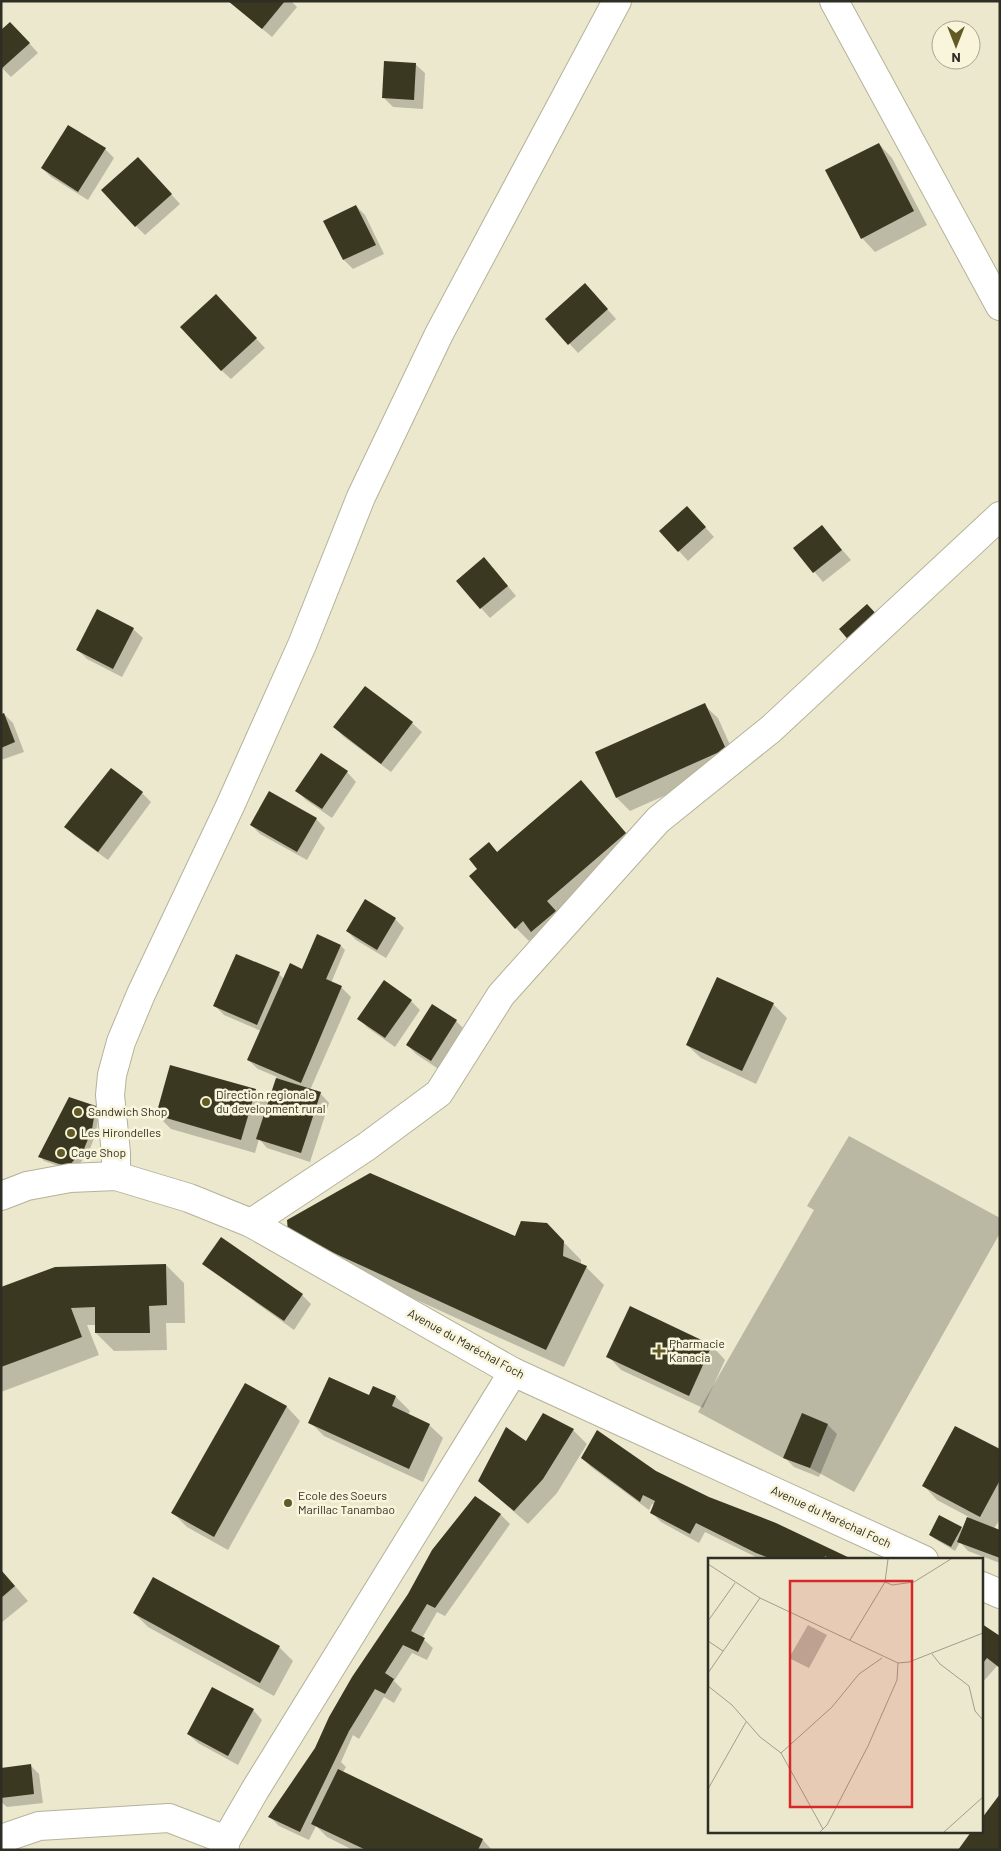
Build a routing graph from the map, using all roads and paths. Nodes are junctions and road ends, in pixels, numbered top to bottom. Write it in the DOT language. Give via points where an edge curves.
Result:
graph roads {
  1 [pos="617,1"];
  2 [pos="834,1"];
  3 [pos="1000,306"];
  4 [pos="1000,516"];
  5 [pos="116,1176"];
  6 [pos="1,1196"];
  7 [pos="251,1224"];
  8 [pos="513,1372"];
  9 [pos="920,1558"];
  10 [pos="984,1587"];
  11 [pos="1000,1594"];
  12 [pos="1,1839"];
  13 [pos="225,1845"];
  1 -- 5 [label="street" via="439,334 365,488 302,645 141,994 121,1042 112,1075 110,1095"];
  2 -- 3 [label="street"];
  4 -- 7 [label="street" via="772,729 658,820 501,995 439,1093 366,1147"];
  5 -- 6 [label="street, Avenue du Maréchal Foch" via="70,1178 27,1186"];
  5 -- 7 [label="street, Avenue du Maréchal Foch" via="189,1198"];
  7 -- 8 [label="street, Avenue du Maréchal Foch"];
  8 -- 9 [label="street, Avenue du Maréchal Foch"];
  8 -- 13 [label="street"];
  10 -- 11 [label="street"];
  12 -- 13 [label="street" via="39,1826 169,1818"];
}
